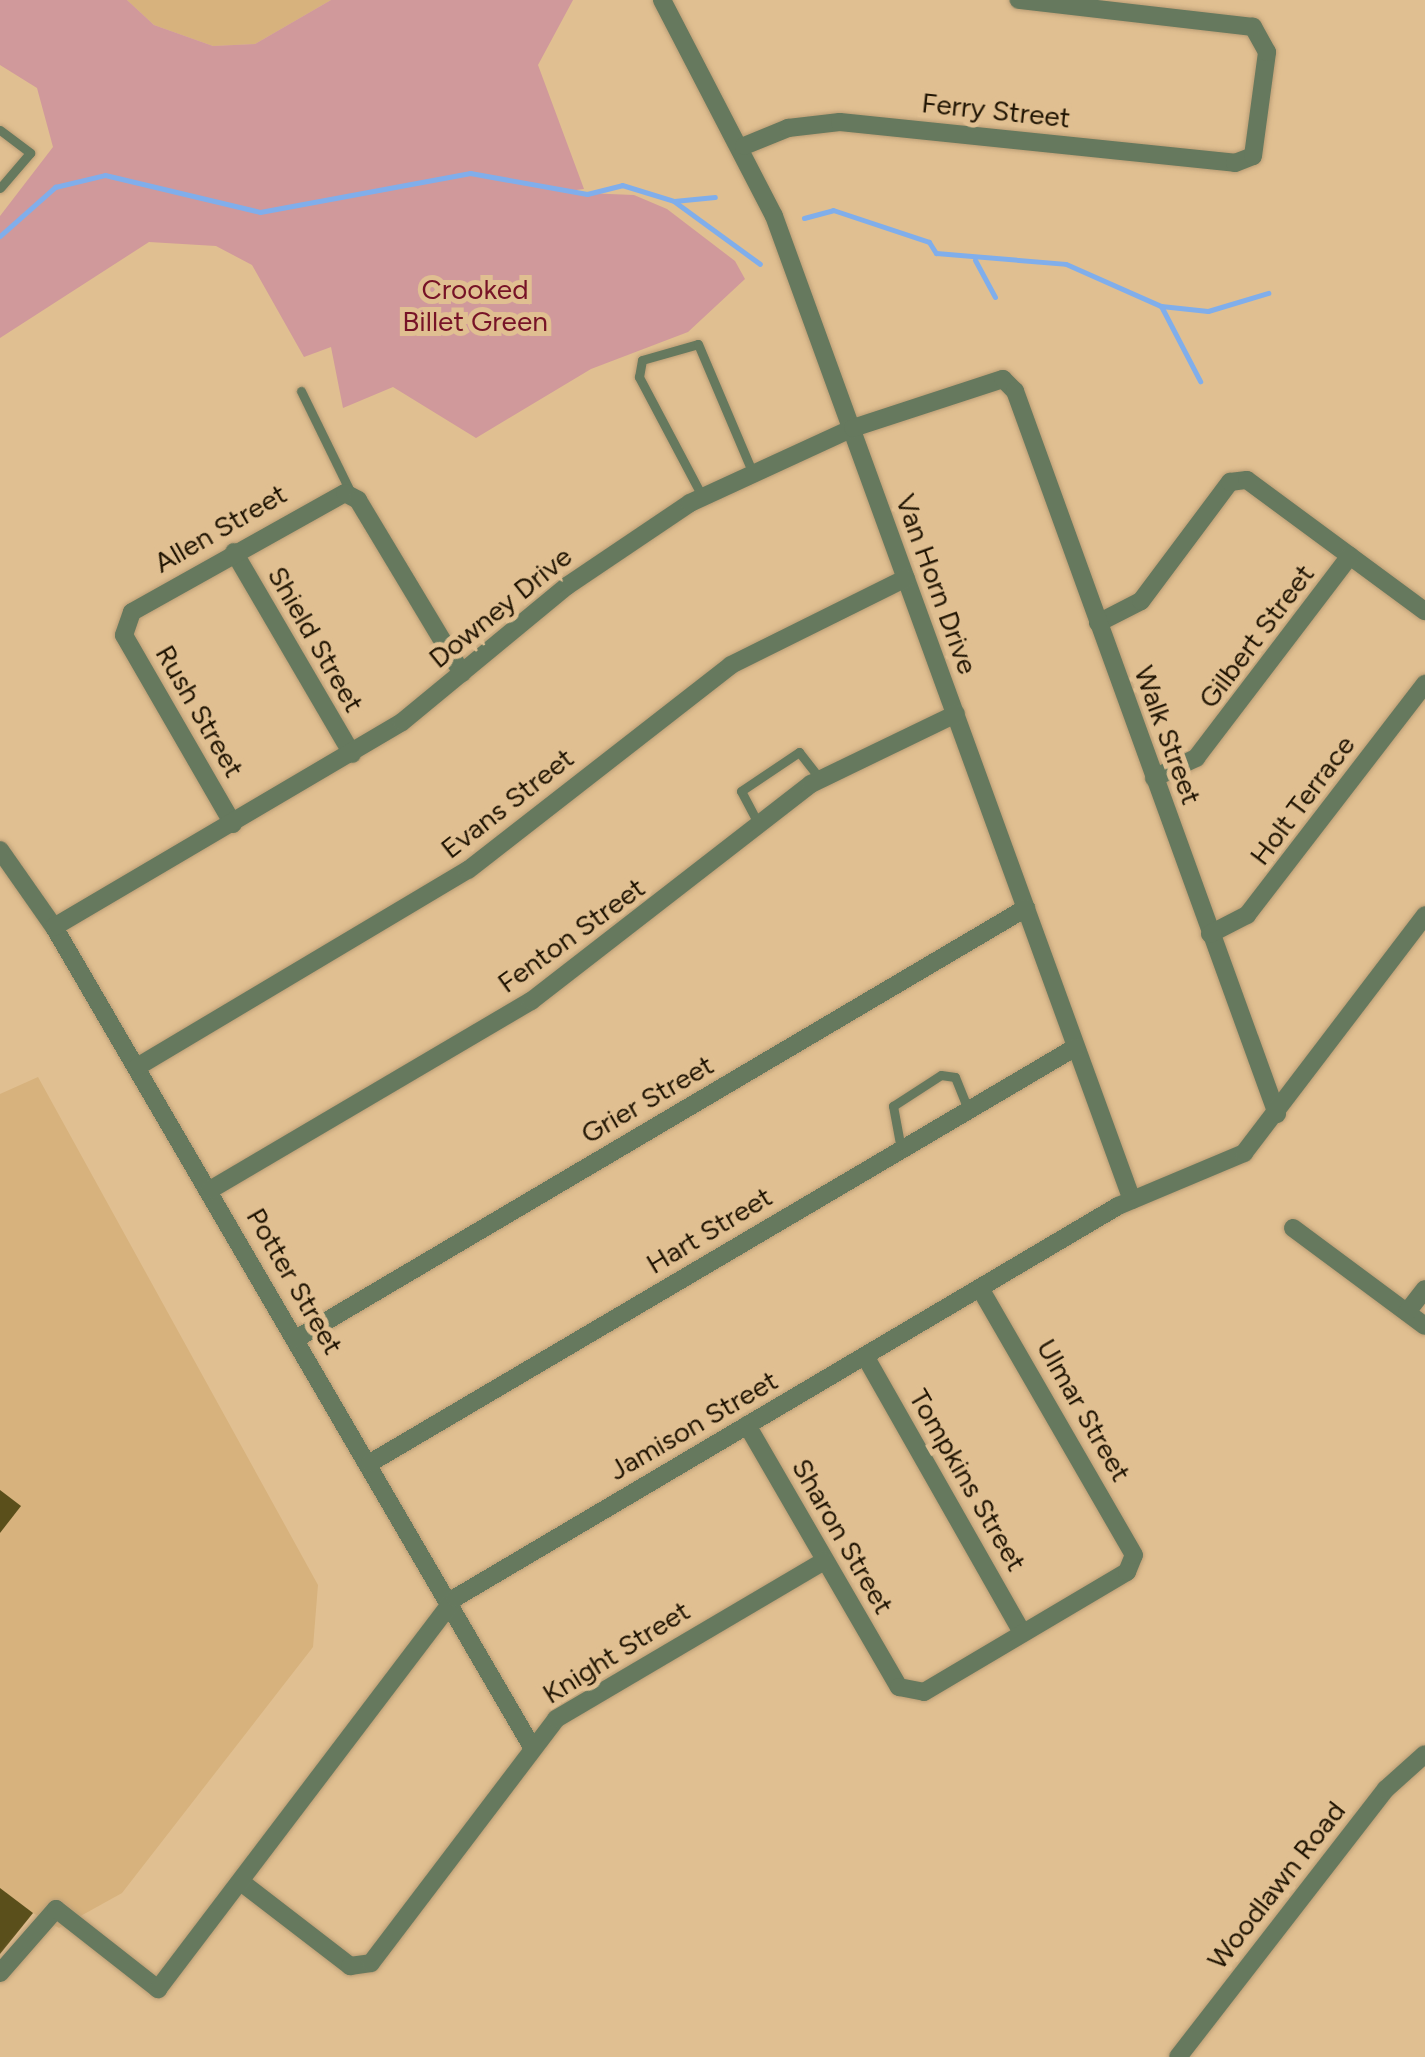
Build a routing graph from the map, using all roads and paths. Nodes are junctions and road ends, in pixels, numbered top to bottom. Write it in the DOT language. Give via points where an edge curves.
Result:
graph roads {
  1 [pos="1018,0"];
  2 [pos="670,3"];
  3 [pos="0,130"];
  4 [pos="744,146"];
  5 [pos="0,188"];
  6 [pos="1003,379"];
  7 [pos="300,391"];
  8 [pos="852,428"];
  9 [pos="752,470"];
  10 [pos="352,495"];
  11 [pos="702,496"];
  12 [pos="234,552"];
  13 [pos="1350,556"];
  14 [pos="906,578"];
  15 [pos="1425,611"];
  16 [pos="1098,623"];
  17 [pos="124,624"];
  18 [pos="462,672"];
  19 [pos="1425,684"];
  20 [pos="956,714"];
  21 [pos="352,754"];
  22 [pos="1154,778"];
  23 [pos="820,779"];
  24 [pos="758,823"];
  25 [pos="232,824"];
  26 [pos="0,850"];
  27 [pos="1026,908"];
  28 [pos="1425,915"];
  29 [pos="54,927"];
  30 [pos="1210,934"];
  31 [pos="1076,1047"];
  32 [pos="137,1067"];
  33 [pos="968,1110"];
  34 [pos="1276,1114"];
  35 [pos="901,1149"];
  36 [pos="210,1190"];
  37 [pos="1132,1200"];
  38 [pos="1293,1228"];
  39 [pos="980,1288"];
  40 [pos="1425,1289"];
  41 [pos="1407,1312"];
  42 [pos="1425,1326"];
  43 [pos="296,1339"];
  44 [pos="865,1356"];
  45 [pos="747,1425"];
  46 [pos="370,1462"];
  47 [pos="824,1561"];
  48 [pos="450,1602"];
  49 [pos="1022,1632"];
  50 [pos="532,1747"];
  51 [pos="1425,1754"];
  52 [pos="241,1882"];
  53 [pos="0,1973"];
  54 [pos="1178,2057"];
  1 -- 4 [label="street, Ferry Street" via="1253,26 1267,52 1258,147 1246,160 840,122 788,128"];
  2 -- 4 [label="street, Van Horn Drive"];
  3 -- 5 [label="lane" via="30,153"];
  4 -- 8 [label="street, Van Horn Drive"];
  6 -- 8 [label="street, Downey Drive"];
  6 -- 16 [label="street, Walk Street" via="1016,391"];
  7 -- 10 [label="lane"];
  8 -- 9 [label="street, Downey Drive"];
  8 -- 14 [label="street, Van Horn Drive"];
  9 -- 11 [label="street, Downey Drive"];
  9 -- 11 [label="lane" via="698,344 642,360 639,377"];
  10 -- 12 [label="street, Allen Street" via="328,497"];
  10 -- 18 [label="street"];
  11 -- 18 [label="street, Downey Drive" via="602,560"];
  12 -- 17 [label="street, Allen Street"];
  12 -- 21 [label="street, Shield Street"];
  13 -- 15 [label="street"];
  13 -- 16 [label="street" via="1239,481 1141,601"];
  13 -- 22 [label="street, Gilbert Street" via="1196,758"];
  14 -- 20 [label="street, Van Horn Drive"];
  14 -- 32 [label="street, Evans Street" via="732,665 468,870"];
  16 -- 22 [label="street, Walk Street"];
  17 -- 25 [label="street, Rush Street"];
  18 -- 21 [label="street, Downey Drive"];
  19 -- 30 [label="street, Holt Terrace" via="1247,915"];
  20 -- 23 [label="street, Fenton Street"];
  20 -- 27 [label="street, Van Horn Drive"];
  21 -- 25 [label="street, Downey Drive"];
  22 -- 30 [label="street, Walk Street"];
  23 -- 24 [label="street, Fenton Street"];
  23 -- 24 [label="lane" via="799,752 740,791"];
  24 -- 36 [label="street, Fenton Street" via="531,1002"];
  25 -- 29 [label="street, Downey Drive"];
  26 -- 29 [label="street, Potter Street"];
  27 -- 31 [label="street, Van Horn Drive"];
  27 -- 43 [label="street, Grier Street"];
  28 -- 34 [label="street, Jamison Street"];
  29 -- 32 [label="street, Potter Street"];
  30 -- 34 [label="street, Walk Street"];
  31 -- 33 [label="street, Hart Street"];
  31 -- 37 [label="street, Van Horn Drive"];
  32 -- 36 [label="street, Potter Street"];
  33 -- 35 [label="street, Hart Street"];
  33 -- 35 [label="lane" via="956,1078 941,1075 893,1106"];
  34 -- 37 [label="street, Jamison Street" via="1244,1153"];
  35 -- 46 [label="street, Hart Street"];
  36 -- 43 [label="street, Potter Street"];
  37 -- 39 [label="street, Jamison Street"];
  38 -- 41 [label="street"];
  39 -- 44 [label="street, Jamison Street"];
  39 -- 49 [label="street, Ulmar Street" via="1133,1547 1132,1562"];
  40 -- 41 [label="street"];
  41 -- 42 [label="street"];
  43 -- 46 [label="street, Potter Street"];
  44 -- 45 [label="street, Jamison Street"];
  44 -- 49 [label="street, Tompkins Street"];
  45 -- 47 [label="street, Sharon Street"];
  45 -- 48 [label="street, Jamison Street"];
  46 -- 48 [label="street, Potter Street"];
  47 -- 49 [label="street, Sharon Street" via="906,1692 924,1692"];
  47 -- 50 [label="street, Knight Street" via="570,1709"];
  48 -- 50 [label="street, Potter Street"];
  48 -- 52 [label="street, Jamison Street"];
  50 -- 52 [label="street, Knight Street" via="360,1968"];
  51 -- 54 [label="street, Woodlawn Road" via="1386,1789"];
  52 -- 53 [label="street, Jamison Street" via="158,1989 56,1910"];
}
